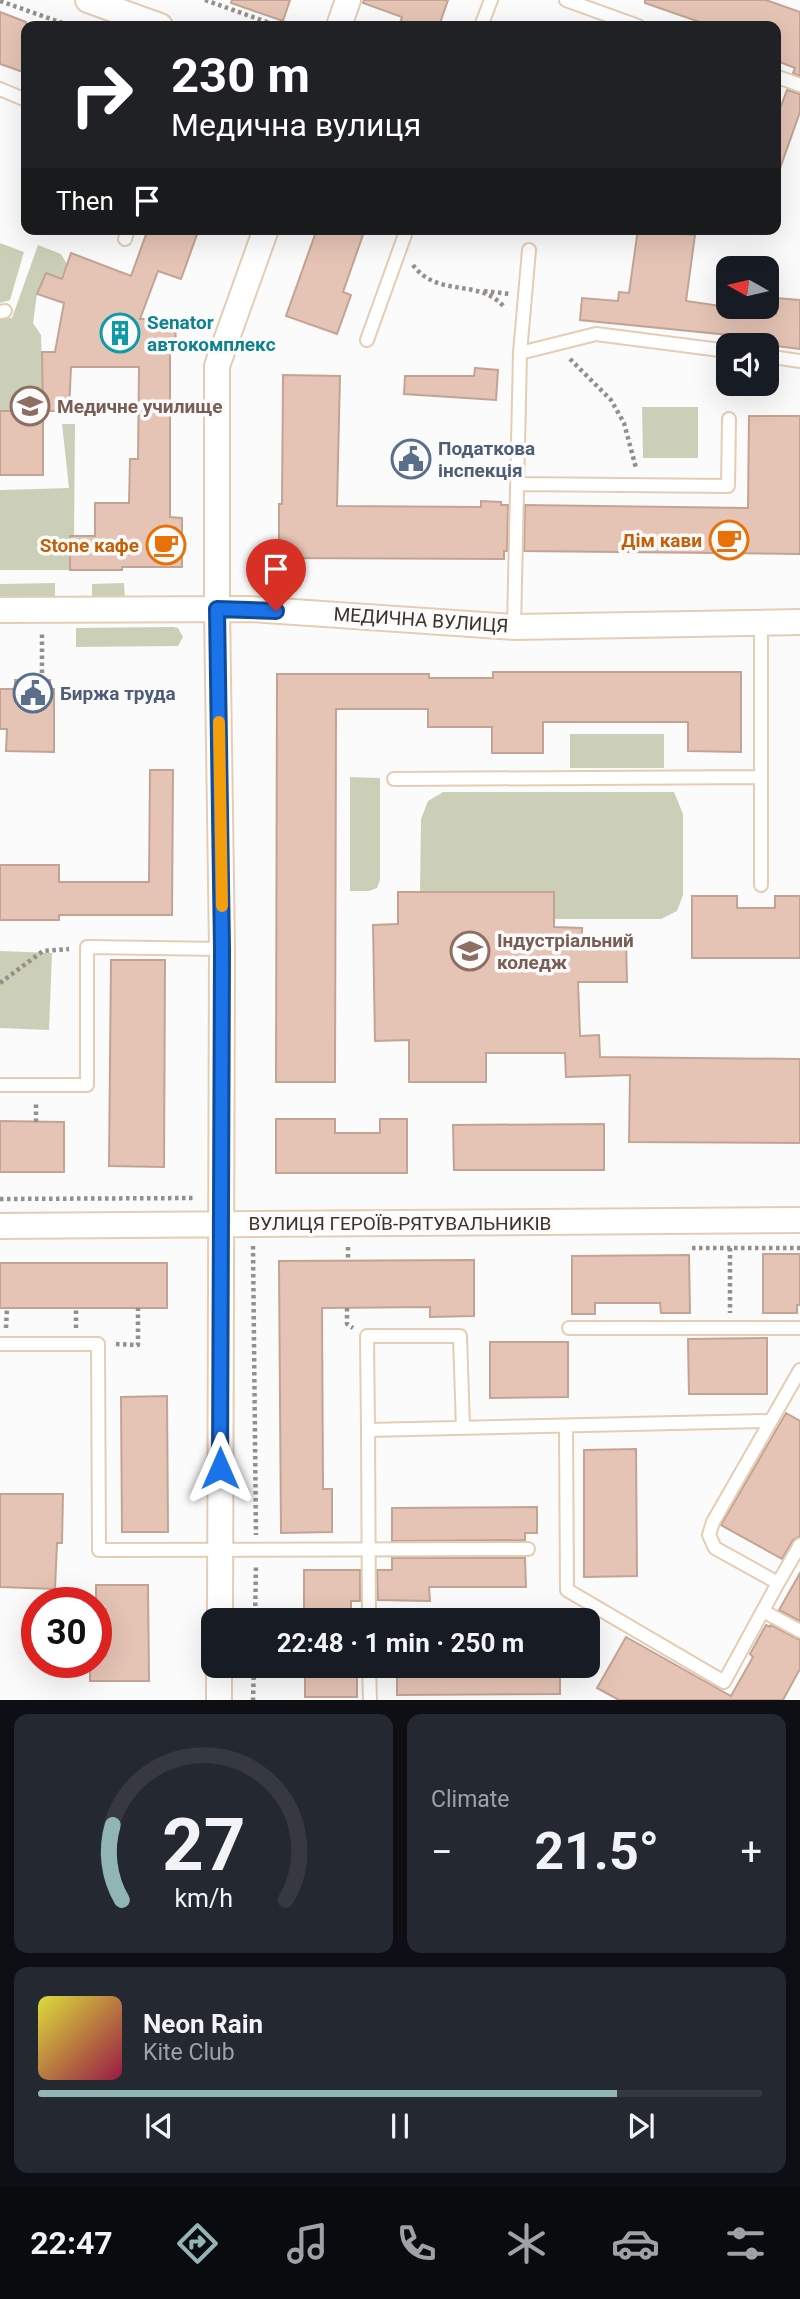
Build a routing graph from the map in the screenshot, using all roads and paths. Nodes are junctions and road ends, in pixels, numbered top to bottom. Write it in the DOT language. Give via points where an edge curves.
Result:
graph roads {
  1 [pos="88,0"];
  2 [pos="205,0"];
  3 [pos="348,0"];
  4 [pos="491,0"];
  5 [pos="566,0"];
  6 [pos="0,1"];
  7 [pos="57,21"];
  8 [pos="146,21"];
  9 [pos="264,21"];
  10 [pos="341,21"];
  11 [pos="483,21"];
  12 [pos="624,21"];
  13 [pos="781,78"];
  14 [pos="800,85"];
  15 [pos="0,89"];
  16 [pos="21,98"];
  17 [pos="264,235"];
  18 [pos="405,235"];
  19 [pos="400,248"];
  20 [pos="529,250"];
  21 [pos="480,291"];
  22 [pos="525,296"];
  23 [pos="367,340"];
  24 [pos="554,345"];
  25 [pos="521,346"];
  26 [pos="716,349"];
  27 [pos="779,358"];
  28 [pos="800,360"];
  29 [pos="729,419"];
  30 [pos="517,484"];
  31 [pos="640,484"];
  32 [pos="217,609"];
  33 [pos="0,610"];
  34 [pos="42,610"];
  35 [pos="800,622"];
  36 [pos="761,623"];
  37 [pos="514,627"];
  38 [pos="41,680"];
  39 [pos="761,777"];
  40 [pos="394,779"];
  41 [pos="761,884"];
  42 [pos="87,947"];
  43 [pos="222,949"];
  44 [pos="0,983"];
  45 [pos="0,1085"];
  46 [pos="800,1220"];
  47 [pos="220,1225"];
  48 [pos="0,1226"];
  49 [pos="348,1246"];
  50 [pos="730,1248"];
  51 [pos="348,1261"];
  52 [pos="138,1308"];
  53 [pos="569,1328"];
  54 [pos="730,1328"];
  55 [pos="800,1328"];
  56 [pos="0,1344"];
  57 [pos="98,1344"];
  58 [pos="800,1370"];
  59 [pos="769,1421"];
  60 [pos="566,1427"];
  61 [pos="463,1428"];
  62 [pos="368,1430"];
  63 [pos="800,1545"];
  64 [pos="528,1549"];
  65 [pos="369,1550"];
  66 [pos="220,1551"];
  67 [pos="778,1583"];
  68 [pos="219,1608"];
  69 [pos="369,1608"];
  70 [pos="763,1611"];
  71 [pos="800,1631"];
  72 [pos="219,1678"];
  73 [pos="254,1678"];
  74 [pos="369,1678"];
  75 [pos="219,1700"];
  76 [pos="253,1700"];
  77 [pos="370,1700"];
  1 -- 8 [label="street"];
  2 -- 9 [label="path"];
  3 -- 10 [label="street"];
  4 -- 11 [label="lane"];
  5 -- 12 [label="lane"];
  6 -- 7 [label="path"];
  13 -- 14 [label="lane"];
  15 -- 16 [label="lane"];
  17 -- 32 [label="street" via="217,366"];
  18 -- 19 [label="lane"];
  19 -- 21 [label="path" via="420,275 437,284"];
  19 -- 23 [label="lane"];
  20 -- 22 [label="lane"];
  21 -- 22 [label="path"];
  21 -- 25 [label="path" via="497,298 508,312"];
  22 -- 25 [label="lane"];
  24 -- 25 [label="lane"];
  24 -- 26 [label="lane" via="596,334"];
  24 -- 31 [label="path" via="611,400 624,423"];
  25 -- 30 [label="lane"];
  27 -- 28 [label="lane"];
  29 -- 31 [label="lane" via="728,486"];
  30 -- 31 [label="lane"];
  30 -- 37 [label="lane"];
  32 -- 34 [label="street, МЕДИЧНА ВУЛИЦЯ"];
  32 -- 37 [label="street, МЕДИЧНА ВУЛИЦЯ"];
  32 -- 43 [label="street"];
  33 -- 34 [label="street, МЕДИЧНА ВУЛИЦЯ"];
  34 -- 38 [label="path"];
  35 -- 36 [label="street, МЕДИЧНА ВУЛИЦЯ"];
  36 -- 37 [label="street, МЕДИЧНА ВУЛИЦЯ"];
  36 -- 39 [label="lane"];
  39 -- 40 [label="lane"];
  39 -- 41 [label="lane"];
  42 -- 43 [label="lane"];
  42 -- 44 [label="path" via="43,951"];
  42 -- 45 [label="lane" via="87,1085"];
  43 -- 47 [label="street"];
  46 -- 47 [label="street, ВУЛИЦЯ ГЕРОЇВ-РЯТУВАЛЬНИКІВ"];
  47 -- 48 [label="street, ВУЛИЦЯ ГЕРОЇВ-РЯТУВАЛЬНИКІВ"];
  47 -- 66 [label="street"];
  49 -- 51 [label="path"];
  50 -- 54 [label="path"];
  52 -- 57 [label="path" via="138,1345"];
  53 -- 54 [label="lane"];
  54 -- 55 [label="lane"];
  56 -- 57 [label="lane"];
  57 -- 66 [label="lane" via="99,1550"];
  58 -- 59 [label="lane"];
  59 -- 60 [label="lane"];
  59 -- 67 [label="lane" via="709,1535 715,1548"];
  60 -- 61 [label="lane"];
  60 -- 70 [label="lane" via="567,1590 724,1682"];
  61 -- 62 [label="lane"];
  61 -- 62 [label="lane" via="460,1336 367,1336"];
  62 -- 65 [label="lane"];
  63 -- 67 [label="lane"];
  64 -- 65 [label="lane"];
  65 -- 66 [label="lane"];
  65 -- 69 [label="lane"];
  66 -- 68 [label="street"];
  67 -- 70 [label="lane"];
  70 -- 71 [label="lane"];
  72 -- 75 [label="street"];
  73 -- 76 [label="path"];
  74 -- 77 [label="lane"];
}
